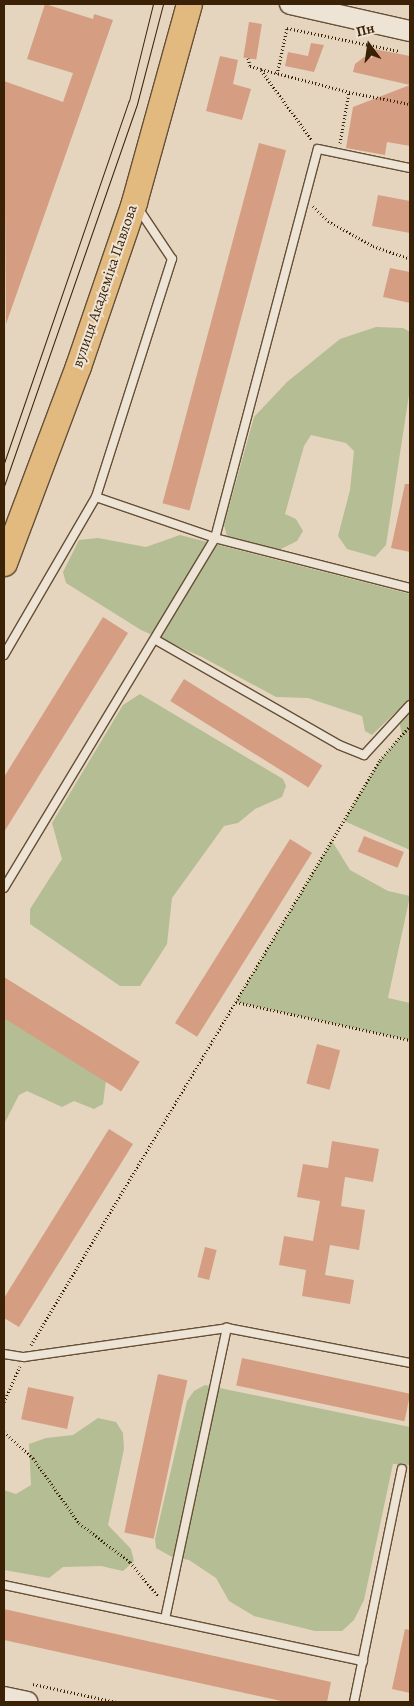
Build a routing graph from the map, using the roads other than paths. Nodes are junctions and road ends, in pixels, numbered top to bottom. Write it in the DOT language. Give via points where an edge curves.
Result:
graph roads {
  1 [pos="189,4"];
  2 [pos="290,4"];
  3 [pos="410,32"];
  4 [pos="410,168"];
  5 [pos="134,202"];
  6 [pos="96,497"];
  7 [pos="215,538"];
  8 [pos="4,563"];
  9 [pos="410,588"];
  10 [pos="156,640"];
  11 [pos="4,655"];
  12 [pos="410,705"];
  13 [pos="4,888"];
  14 [pos="227,1328"];
  15 [pos="4,1354"];
  16 [pos="410,1363"];
  17 [pos="402,1469"];
  18 [pos="4,1584"];
  19 [pos="165,1618"];
  20 [pos="363,1661"];
  21 [pos="4,1697"];
  22 [pos="27,1702"];
  23 [pos="354,1702"];
  1 -- 5 [label="main road, вулиця Академіка Павлова"];
  2 -- 3 [label="street"];
  4 -- 7 [label="lane" via="318,149"];
  5 -- 6 [label="lane" via="172,259"];
  5 -- 8 [label="main road, вулиця Академіка Павлова" via="78,366"];
  6 -- 7 [label="lane"];
  6 -- 11 [label="lane"];
  7 -- 9 [label="lane"];
  7 -- 10 [label="lane"];
  10 -- 12 [label="lane" via="339,745 364,755"];
  10 -- 13 [label="lane"];
  14 -- 15 [label="lane" via="24,1357"];
  14 -- 16 [label="lane"];
  14 -- 19 [label="lane"];
  17 -- 20 [label="lane"];
  18 -- 19 [label="lane"];
  19 -- 20 [label="lane"];
  20 -- 23 [label="lane"];
  21 -- 22 [label="street"];
}
